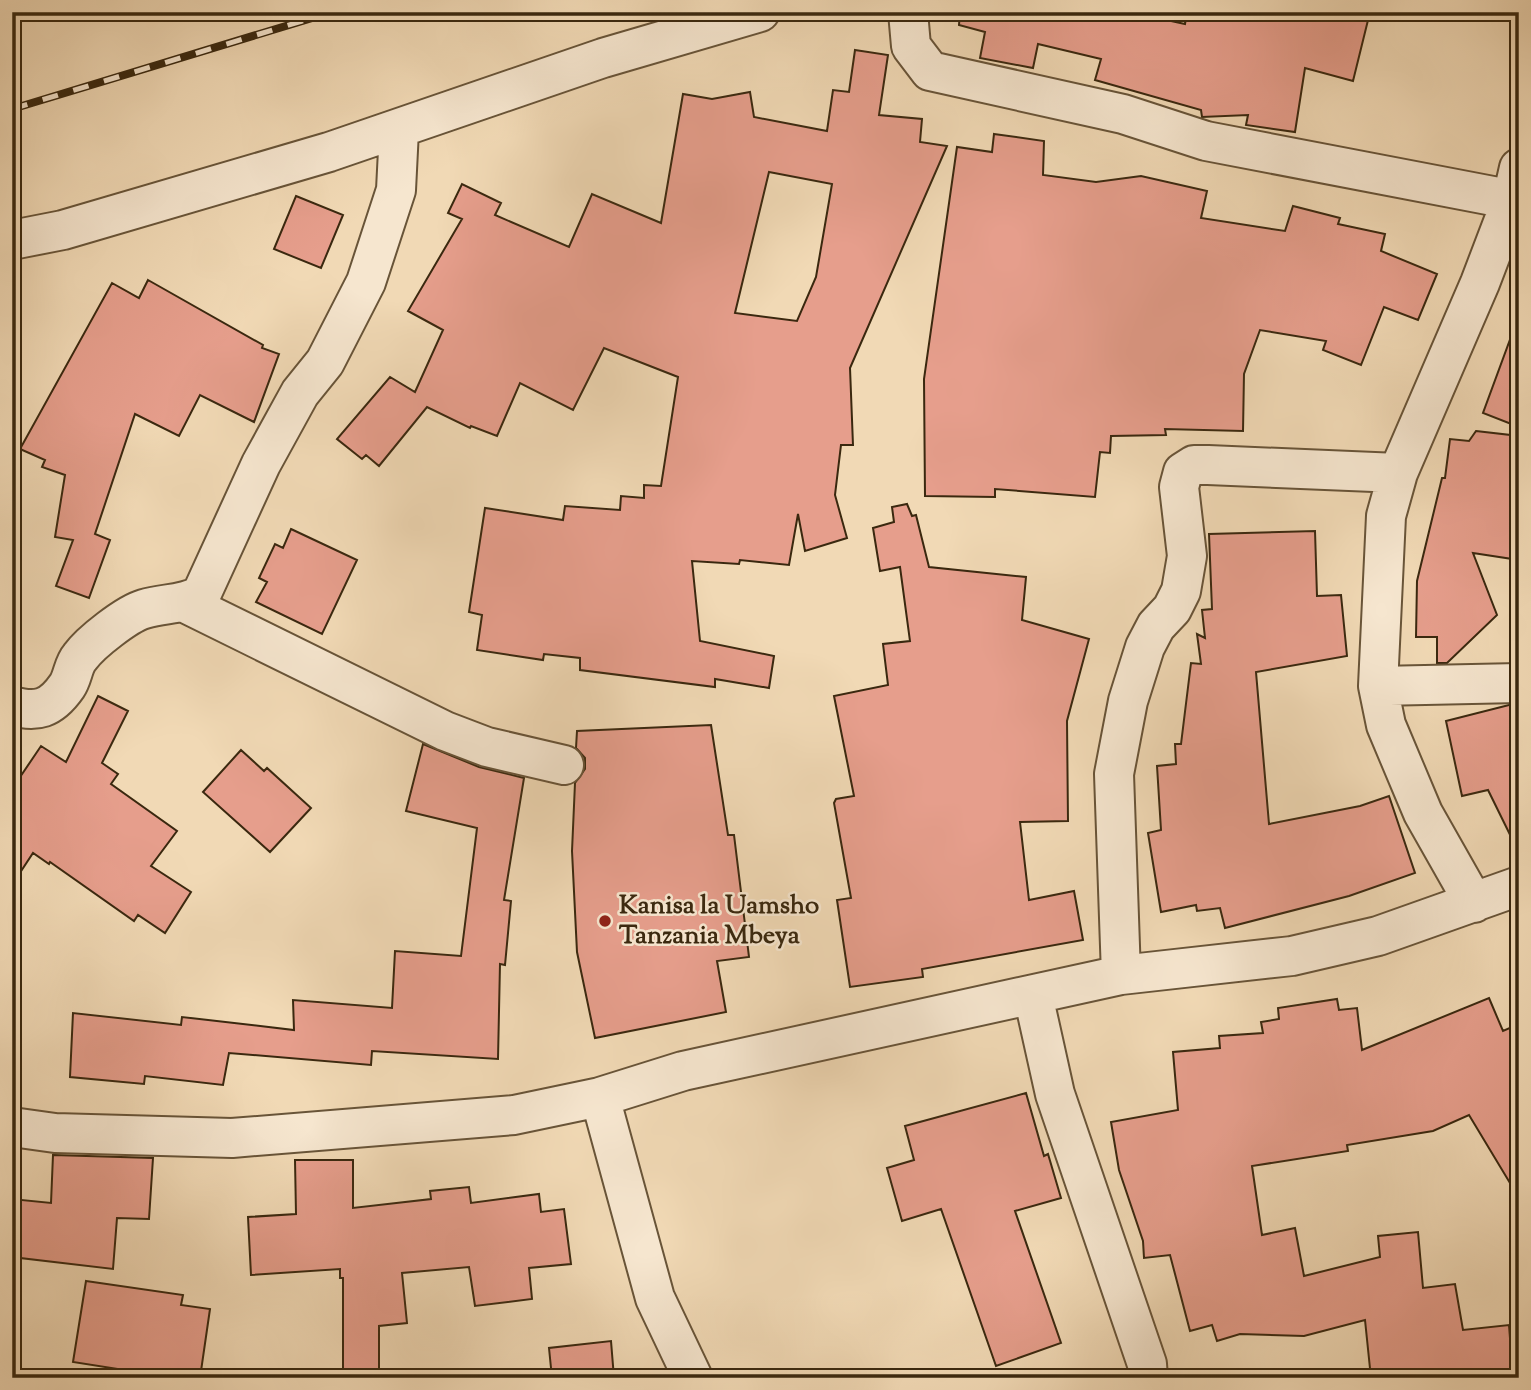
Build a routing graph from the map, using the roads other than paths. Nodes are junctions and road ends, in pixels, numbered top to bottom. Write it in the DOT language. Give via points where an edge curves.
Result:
graph roads {
  1 [pos="760,12"];
  2 [pos="908,12"];
  3 [pos="399,130"];
  4 [pos="1516,189"];
  5 [pos="12,240"];
  6 [pos="1398,473"];
  7 [pos="185,603"];
  8 [pos="1519,683"];
  9 [pos="1378,686"];
  10 [pos="12,706"];
  11 [pos="564,765"];
  12 [pos="1519,886"];
  13 [pos="1474,903"];
  14 [pos="1121,975"];
  15 [pos="1032,995"];
  16 [pos="600,1097"];
  17 [pos="12,1127"];
  18 [pos="693,1378"];
  19 [pos="1148,1378"];
  1 -- 3 [label="street" via="603,58"];
  2 -- 4 [label="street" via="911,46 930,71 1123,114 1206,141"];
  3 -- 5 [label="street" via="63,230"];
  3 -- 7 [label="street" via="396,190 366,282 325,362 300,393 261,464 201,595"];
  4 -- 6 [label="street"];
  6 -- 9 [label="street" via="1386,516"];
  6 -- 14 [label="street" via="1208,465 1194,465 1183,472 1179,487 1187,556 1181,591 1145,647 1128,701 1114,774"];
  7 -- 10 [label="street" via="141,609 107,632 78,658 67,686 50,704 33,712"];
  7 -- 11 [label="street" via="445,731 487,747"];
  8 -- 9 [label="street"];
  9 -- 13 [label="street" via="1386,725 1408,781"];
  12 -- 13 [label="street"];
  13 -- 14 [label="street" via="1378,936 1292,956"];
  14 -- 15 [label="street"];
  15 -- 16 [label="street" via="682,1071"];
  15 -- 19 [label="street" via="1055,1094"];
  16 -- 17 [label="street" via="514,1115 232,1138 55,1133"];
  16 -- 18 [label="street" via="655,1298"];
}
